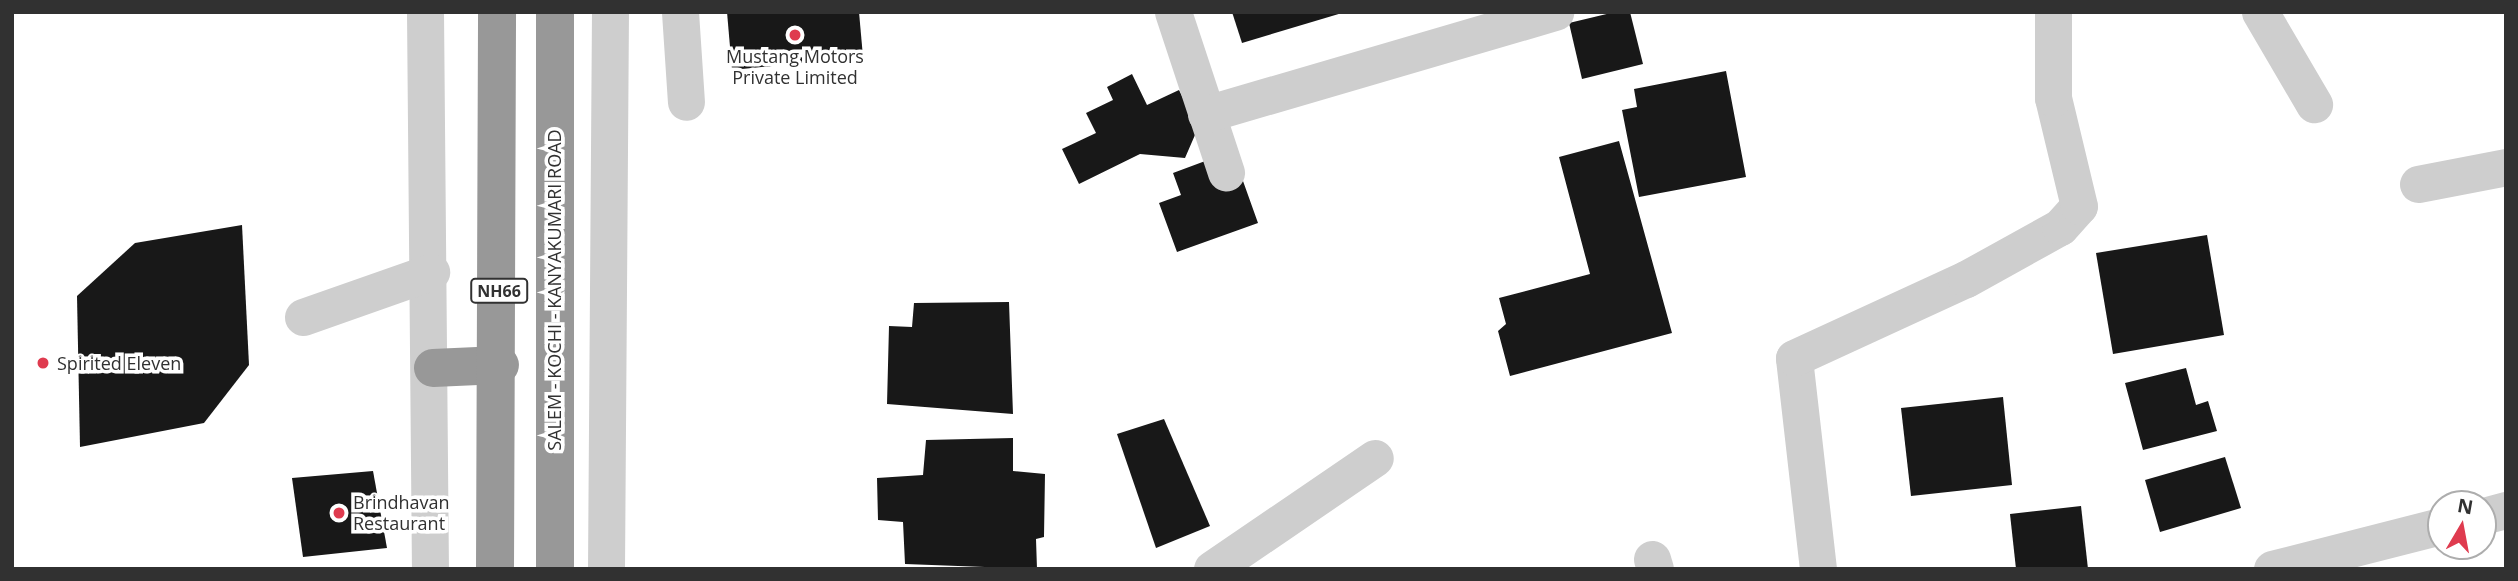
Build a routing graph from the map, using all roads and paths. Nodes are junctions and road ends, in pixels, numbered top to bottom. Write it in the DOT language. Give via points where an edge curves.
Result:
graph roads {
  1 [pos="425,12"];
  2 [pos="497,12"];
  3 [pos="555,12"];
  4 [pos="611,12"];
  5 [pos="680,12"];
  6 [pos="1173,12"];
  7 [pos="1555,12"];
  8 [pos="2053,12"];
  9 [pos="2260,12"];
  10 [pos="686,102"];
  11 [pos="2314,104"];
  12 [pos="1206,114"];
  13 [pos="2506,167"];
  14 [pos="1226,172"];
  15 [pos="2418,184"];
  16 [pos="431,272"];
  17 [pos="303,317"];
  18 [pos="500,365"];
  19 [pos="433,368"];
  20 [pos="1374,458"];
  21 [pos="2427,530"];
  22 [pos="430,569"];
  23 [pos="495,569"];
  24 [pos="555,569"];
  25 [pos="606,569"];
  26 [pos="1212,569"];
  27 [pos="1818,569"];
  28 [pos="2272,569"];
  1 -- 16 [label="street"];
  2 -- 18 [label="highway, NH66"];
  3 -- 24 [label="highway, SALEM - KOCHI - KANYAKUMARI ROAD / NH66"];
  4 -- 25 [label="street"];
  5 -- 10 [label="street"];
  6 -- 12 [label="street"];
  7 -- 12 [label="street"];
  8 -- 27 [label="street" via="2053,98 2079,206 2060,228 1966,279 1794,358"];
  9 -- 11 [label="street"];
  12 -- 14 [label="street"];
  13 -- 15 [label="street"];
  16 -- 17 [label="street"];
  16 -- 19 [label="street"];
  18 -- 19 [label="highway"];
  18 -- 23 [label="highway, NH66"];
  19 -- 22 [label="street"];
  20 -- 26 [label="street"];
  21 -- 28 [label="street"];
}
